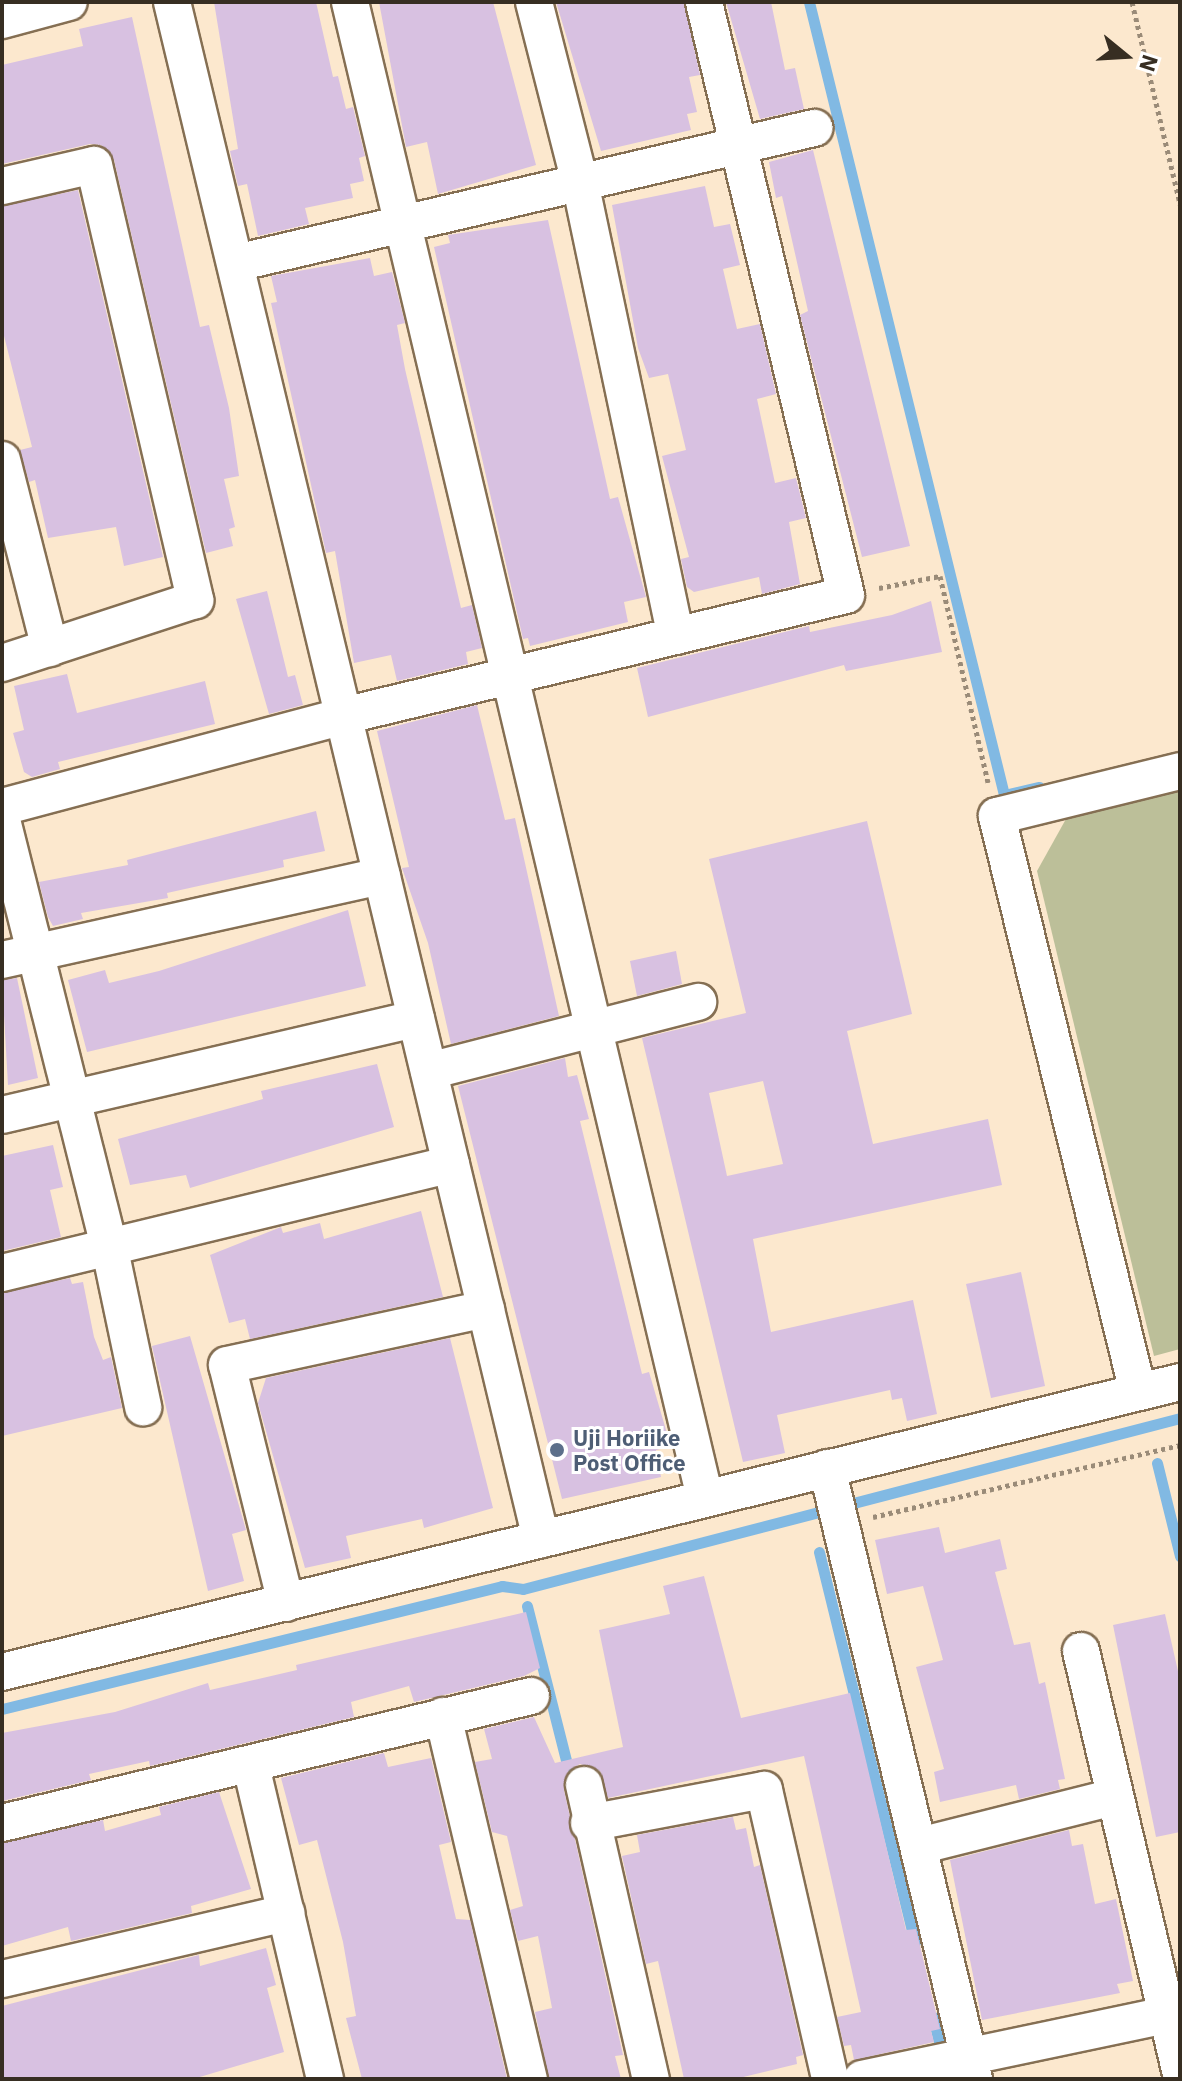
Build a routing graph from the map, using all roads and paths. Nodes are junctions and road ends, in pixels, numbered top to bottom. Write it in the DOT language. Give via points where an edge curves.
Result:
graph roads {
  1 [pos="69,2"];
  2 [pos="172,2"];
  3 [pos="350,2"];
  4 [pos="534,2"];
  5 [pos="704,2"];
  6 [pos="1132,2"];
  7 [pos="2,20"];
  8 [pos="814,128"];
  9 [pos="738,145"];
  10 [pos="580,182"];
  11 [pos="2,186"];
  12 [pos="1180,204"];
  13 [pos="402,224"];
  14 [pos="236,263"];
  15 [pos="2,460"];
  16 [pos="846,595"];
  17 [pos="676,636"];
  18 [pos="50,648"];
  19 [pos="2,663"];
  20 [pos="509,676"];
  21 [pos="343,716"];
  22 [pos="1180,771"];
  23 [pos="2,807"];
  24 [pos="997,816"];
  25 [pos="2,820"];
  26 [pos="382,876"];
  27 [pos="18,957"];
  28 [pos="698,1002"];
  29 [pos="416,1019"];
  30 [pos="594,1032"];
  31 [pos="429,1071"];
  32 [pos="68,1099"];
  33 [pos="2,1115"];
  34 [pos="451,1164"];
  35 [pos="109,1245"];
  36 [pos="2,1273"];
  37 [pos="486,1309"];
  38 [pos="1180,1382"];
  39 [pos="1138,1392"];
  40 [pos="143,1407"];
  41 [pos="1180,1445"];
  42 [pos="828,1474"];
  43 [pos="705,1498"];
  44 [pos="840,1523"];
  45 [pos="541,1539"];
  46 [pos="286,1603"];
  47 [pos="1081,1651"];
  48 [pos="2,1672"];
  49 [pos="531,1696"];
  50 [pos="443,1716"];
  51 [pos="251,1766"];
  52 [pos="584,1785"];
  53 [pos="1114,1797"];
  54 [pos="2,1823"];
  55 [pos="589,1823"];
  56 [pos="919,1846"];
  57 [pos="286,1913"];
  58 [pos="2,1979"];
  59 [pos="1174,2014"];
  60 [pos="971,2067"];
  61 [pos="1180,2071"];
  62 [pos="322,2078"];
  63 [pos="529,2079"];
  64 [pos="651,2079"];
  65 [pos="830,2079"];
  66 [pos="862,2079"];
  1 -- 7 [label="street"];
  2 -- 14 [label="street"];
  3 -- 13 [label="street"];
  4 -- 10 [label="street"];
  5 -- 9 [label="street"];
  6 -- 12 [label="path"];
  8 -- 9 [label="street"];
  9 -- 10 [label="street"];
  9 -- 16 [label="street"];
  10 -- 13 [label="street"];
  10 -- 17 [label="street"];
  11 -- 18 [label="street" via="94,165 195,600"];
  13 -- 14 [label="street"];
  13 -- 20 [label="street"];
  14 -- 21 [label="street"];
  15 -- 18 [label="street"];
  16 -- 17 [label="street"];
  16 -- 24 [label="path" via="940,576"];
  17 -- 20 [label="street"];
  18 -- 19 [label="street"];
  20 -- 21 [label="street"];
  20 -- 30 [label="street"];
  21 -- 23 [label="street"];
  21 -- 26 [label="street"];
  22 -- 24 [label="street"];
  24 -- 39 [label="street"];
  25 -- 27 [label="street"];
  26 -- 27 [label="street"];
  26 -- 29 [label="street"];
  27 -- 32 [label="street"];
  28 -- 30 [label="street"];
  29 -- 31 [label="street"];
  29 -- 32 [label="street"];
  30 -- 31 [label="street"];
  30 -- 43 [label="street"];
  31 -- 34 [label="street"];
  32 -- 33 [label="street"];
  32 -- 35 [label="street"];
  34 -- 35 [label="street"];
  34 -- 37 [label="street"];
  35 -- 36 [label="street"];
  35 -- 40 [label="street"];
  37 -- 45 [label="street"];
  37 -- 46 [label="street" via="227,1365"];
  38 -- 39 [label="street"];
  39 -- 42 [label="street"];
  41 -- 44 [label="path"];
  42 -- 43 [label="street"];
  42 -- 44 [label="street"];
  43 -- 45 [label="street"];
  44 -- 56 [label="street"];
  45 -- 46 [label="street"];
  46 -- 48 [label="street"];
  47 -- 53 [label="street"];
  49 -- 50 [label="street"];
  50 -- 51 [label="street"];
  50 -- 63 [label="street"];
  51 -- 54 [label="street"];
  51 -- 57 [label="street"];
  52 -- 55 [label="street"];
  53 -- 56 [label="street"];
  53 -- 59 [label="street"];
  55 -- 64 [label="street"];
  55 -- 65 [label="street" via="764,1790"];
  56 -- 60 [label="street"];
  57 -- 58 [label="street"];
  57 -- 62 [label="street"];
  59 -- 60 [label="street"];
  59 -- 61 [label="street"];
  60 -- 66 [label="street"];
}
